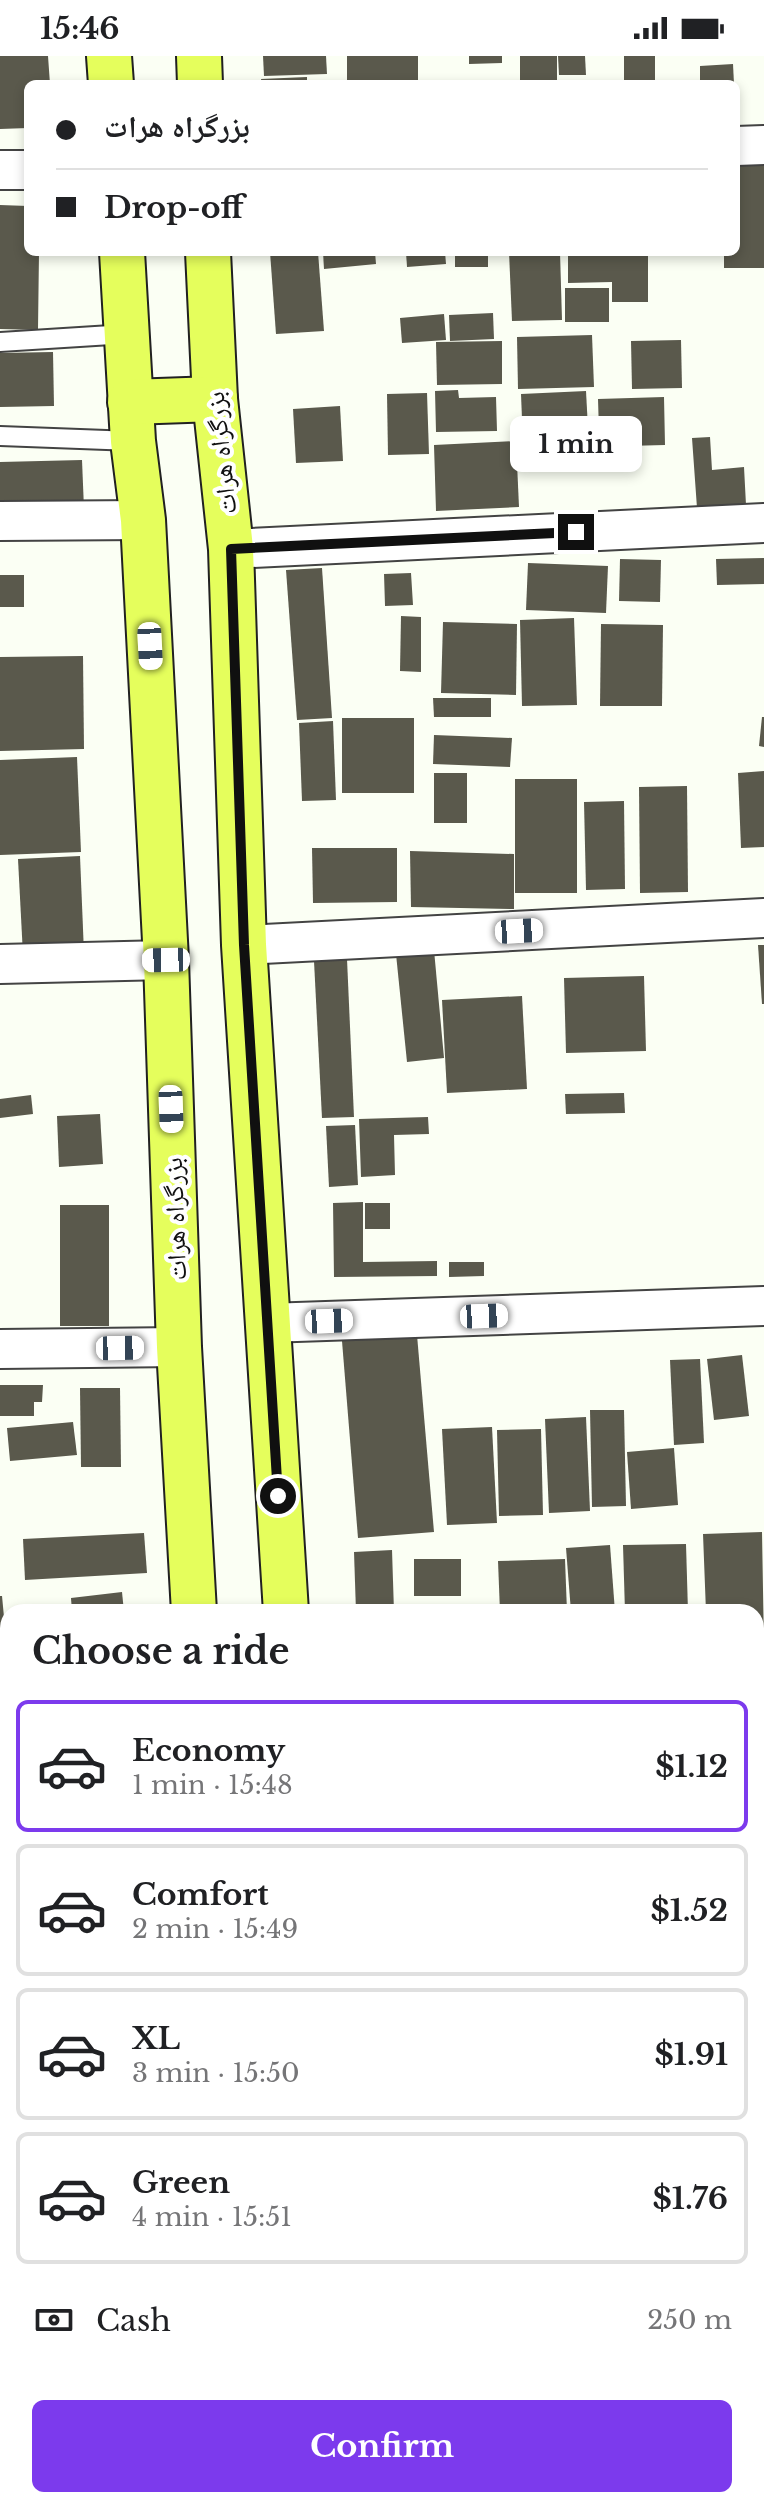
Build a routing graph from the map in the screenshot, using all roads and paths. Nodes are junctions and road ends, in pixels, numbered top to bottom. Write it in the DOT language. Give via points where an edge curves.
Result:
graph roads {
  1 [pos="109,56"];
  2 [pos="199,56"];
  3 [pos="111,80"];
  4 [pos="200,80"];
  5 [pos="764,145"];
  6 [pos="740,146"];
  7 [pos="0,170"];
  8 [pos="24,170"];
  9 [pos="122,256"];
  10 [pos="208,256"];
  11 [pos="127,334"];
  12 [pos="0,342"];
  13 [pos="215,399"];
  14 [pos="132,421"];
  15 [pos="0,436"];
  16 [pos="143,520"];
  17 [pos="0,521"];
  18 [pos="764,523"];
  19 [pos="231,549"];
  20 [pos="764,918"];
  21 [pos="244,945"];
  22 [pos="166,960"];
  23 [pos="0,964"];
  24 [pos="764,1306"];
  25 [pos="267,1323"];
  26 [pos="179,1347"];
  27 [pos="0,1349"];
  28 [pos="194,1604"];
  29 [pos="285,1604"];
  1 -- 3 [label="highway"];
  2 -- 4 [label="highway"];
  5 -- 6 [label="street"];
  7 -- 8 [label="street"];
  9 -- 11 [label="highway, بزرگراه هرات"];
  10 -- 13 [label="highway, بزرگراه هرات"];
  11 -- 12 [label="lane"];
  11 -- 14 [label="highway, بزرگراه هرات"];
  13 -- 14 [label="highway"];
  13 -- 19 [label="highway, بزرگراه هرات"];
  14 -- 15 [label="lane"];
  14 -- 16 [label="highway, بزرگراه هرات"];
  16 -- 17 [label="street"];
  16 -- 22 [label="highway, بزرگراه هرات"];
  18 -- 19 [label="street"];
  19 -- 21 [label="highway, بزرگراه هرات"];
  20 -- 21 [label="street"];
  21 -- 25 [label="highway, بزرگراه هرات"];
  22 -- 23 [label="street"];
  22 -- 26 [label="highway, بزرگراه هرات"];
  24 -- 25 [label="street"];
  25 -- 29 [label="highway, بزرگراه هرات"];
  26 -- 27 [label="street"];
  26 -- 28 [label="highway, بزرگراه هرات"];
}
